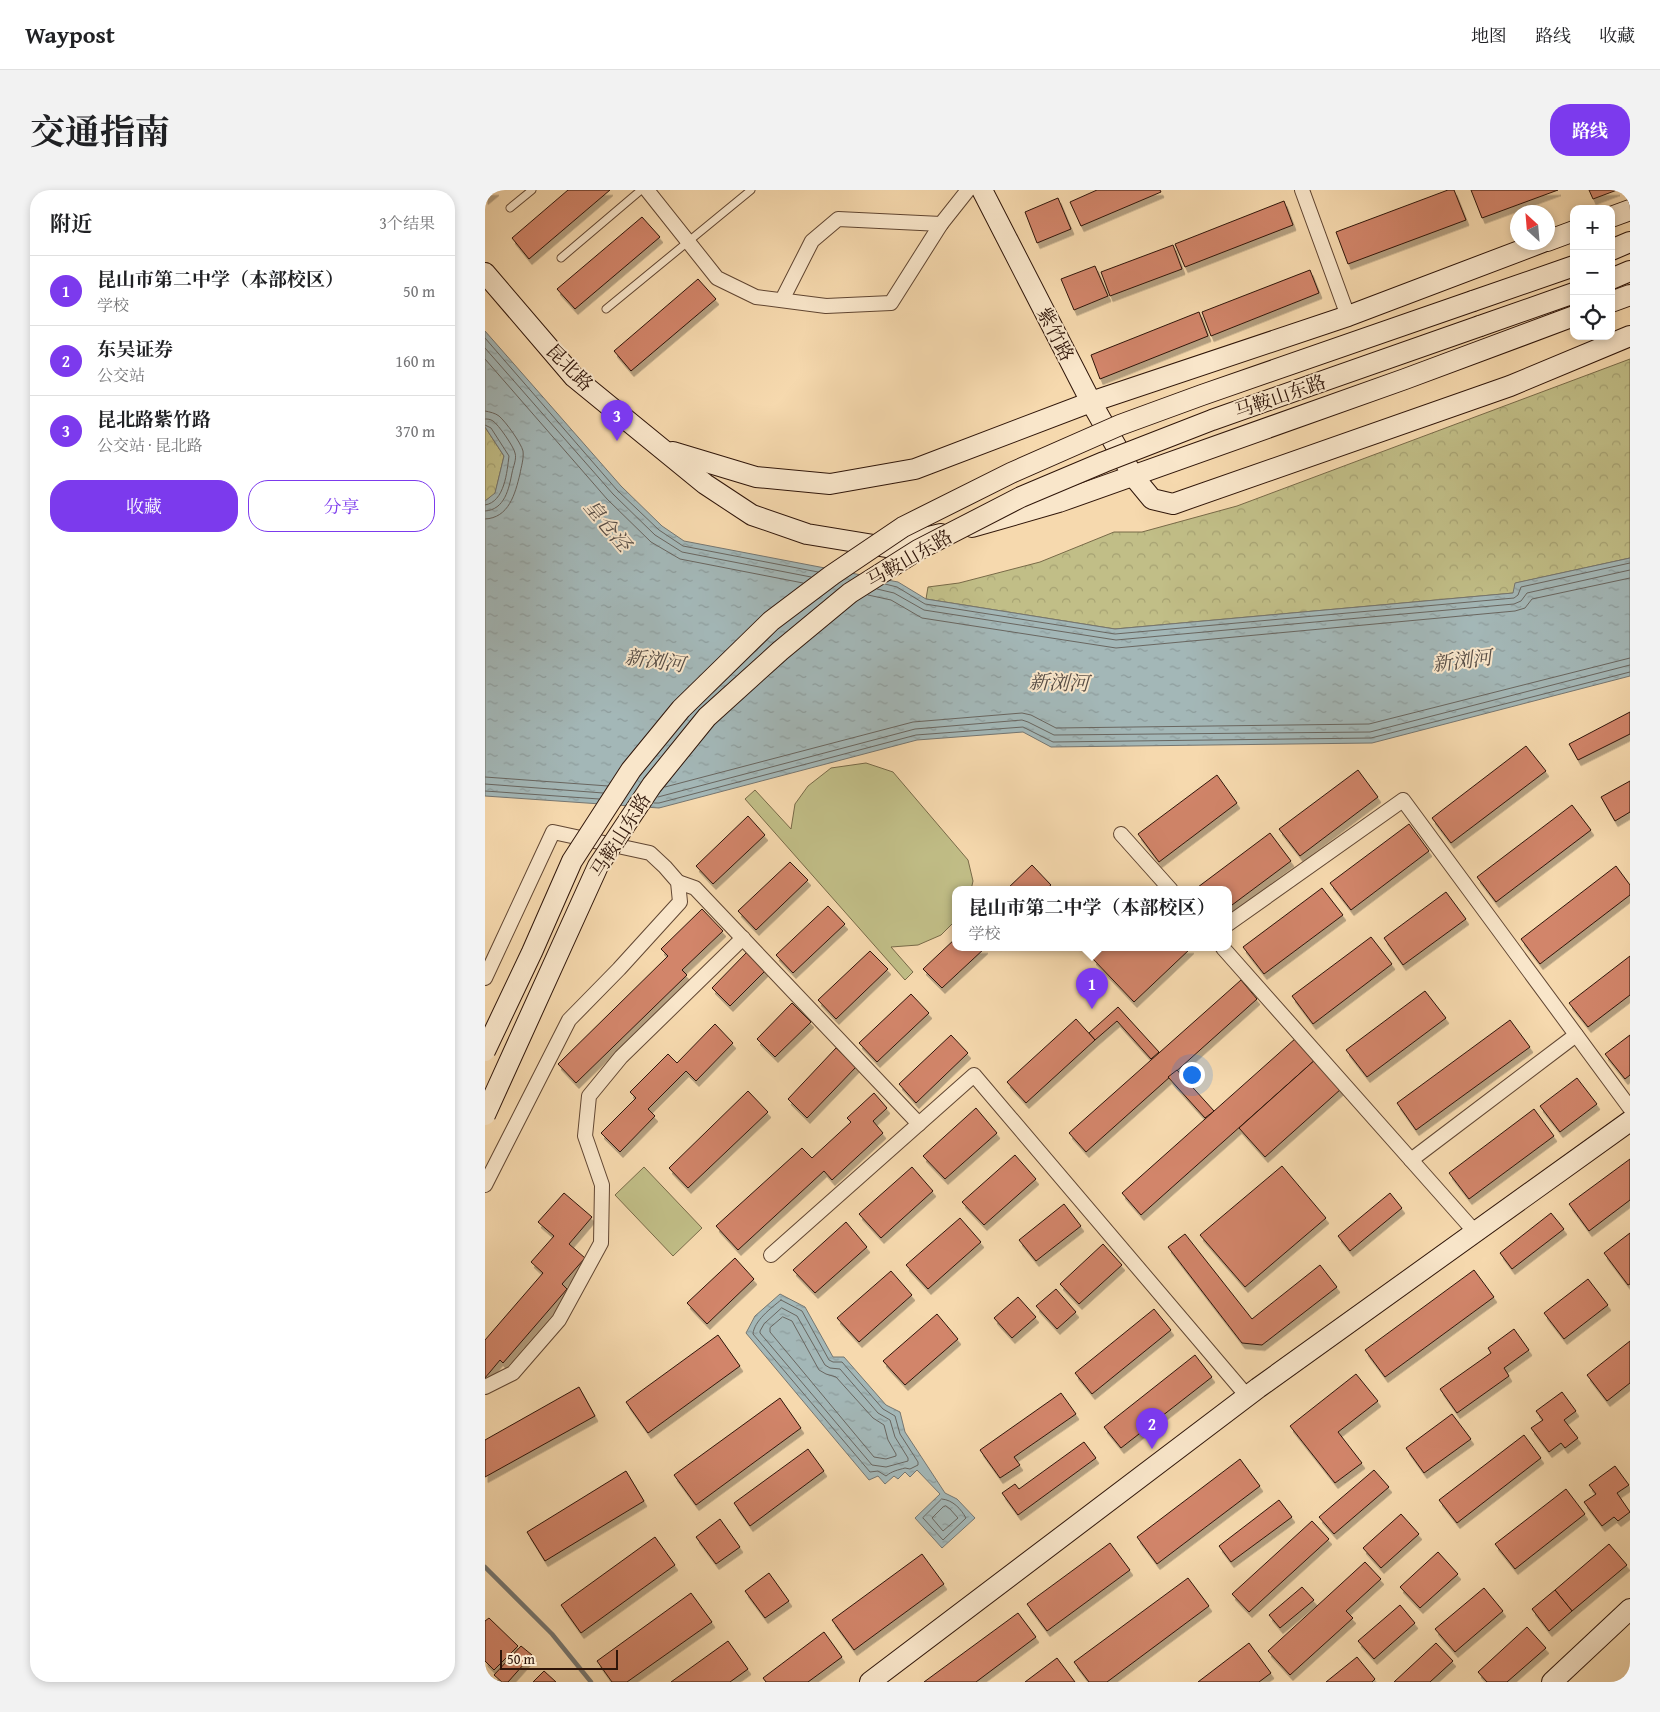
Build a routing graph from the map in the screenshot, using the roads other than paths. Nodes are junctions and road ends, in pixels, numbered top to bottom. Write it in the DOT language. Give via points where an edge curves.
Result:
graph roads {
  1 [pos="532,190"];
  2 [pos="641,190"];
  3 [pos="647,190"];
  4 [pos="751,190"];
  5 [pos="968,190"];
  6 [pos="982,190"];
  7 [pos="1303,190"];
  8 [pos="510,208"];
  9 [pos="1630,210"];
  10 [pos="1615,216"];
  11 [pos="941,224"];
  12 [pos="1570,232"];
  13 [pos="1555,238"];
  14 [pos="688,242"];
  15 [pos="1630,242"];
  16 [pos="1615,248"];
  17 [pos="1522,250"];
  18 [pos="561,258"];
  19 [pos="1570,267"];
  20 [pos="1630,271"];
  21 [pos="485,273"];
  22 [pos="1615,277"];
  23 [pos="1571,295"];
  24 [pos="1630,295"];
  25 [pos="782,300"];
  26 [pos="1615,301"];
  27 [pos="606,309"];
  28 [pos="1348,316"];
  29 [pos="1570,317"];
  30 [pos="1630,336"];
  31 [pos="1091,402"];
  32 [pos="665,450"];
  33 [pos="1133,476"];
  34 [pos="1121,834"];
  35 [pos="678,882"];
  36 [pos="1167,886"];
  37 [pos="1232,921"];
  38 [pos="743,938"];
  39 [pos="1226,951"];
  40 [pos="485,978"];
  41 [pos="1576,1035"];
  42 [pos="485,1051"];
  43 [pos="1630,1108"];
  44 [pos="485,1115"];
  45 [pos="1630,1121"];
  46 [pos="919,1124"];
  47 [pos="1411,1160"];
  48 [pos="485,1185"];
  49 [pos="1475,1232"];
  50 [pos="771,1255"];
  51 [pos="485,1387"];
  52 [pos="1247,1396"];
  53 [pos="1630,1609"];
  54 [pos="869,1682"];
  55 [pos="1552,1682"];
  1 -- 8 [label="lane"];
  2 -- 18 [label="lane"];
  3 -- 14 [label="street"];
  4 -- 14 [label="lane"];
  5 -- 11 [label="street"];
  6 -- 31 [label="main road, 紫竹路"];
  7 -- 28 [label="street"];
  9 -- 10 [label="main road"];
  11 -- 25 [label="street" via="891,303 826,306"];
  11 -- 25 [label="street" via="838,219 812,241"];
  12 -- 13 [label="main road"];
  14 -- 25 [label="street" via="717,278 756,296"];
  14 -- 27 [label="lane"];
  15 -- 16 [label="main road"];
  17 -- 28 [label="main road"];
  19 -- 42 [label="main road, 马鞍山东路, bridge" via="1129,422 1011,474 903,527 833,575 771,621 681,709 631,770 571,861"];
  20 -- 22 [label="main road"];
  21 -- 32 [label="main road, 昆北路" via="574,376"];
  23 -- 44 [label="main road, 马鞍山东路, bridge" via="1212,420 1058,481 918,550 850,593 707,717 647,792 597,866"];
  24 -- 26 [label="main road"];
  28 -- 31 [label="main road"];
  29 -- 33 [label="main road, 昆北路"];
  30 -- 33 [label="main road, 紫竹路" via="1510,386 1173,504 1152,499"];
  31 -- 32 [label="main road" via="915,469 830,484 756,477"];
  31 -- 33 [label="main road, 紫竹路"];
  32 -- 33 [label="main road, 昆北路" via="705,484 752,514 807,534 886,547 979,525"];
  34 -- 36 [label="street"];
  35 -- 38 [label="street" via="695,888"];
  35 -- 40 [label="street" via="650,853 553,832"];
  35 -- 48 [label="street" via="680,902 569,1020"];
  37 -- 41 [label="street" via="1403,800"];
  38 -- 46 [label="street"];
  38 -- 51 [label="street" via="621,1057 589,1096 585,1136 602,1185 601,1243 559,1320 513,1373"];
  39 -- 47 [label="street"];
  41 -- 43 [label="street"];
  41 -- 47 [label="street"];
  45 -- 49 [label="main road"];
  46 -- 50 [label="street"];
  46 -- 52 [label="street" via="974,1075"];
  47 -- 49 [label="street"];
  49 -- 52 [label="main road"];
  52 -- 54 [label="main road"];
  53 -- 55 [label="main road"];
}
